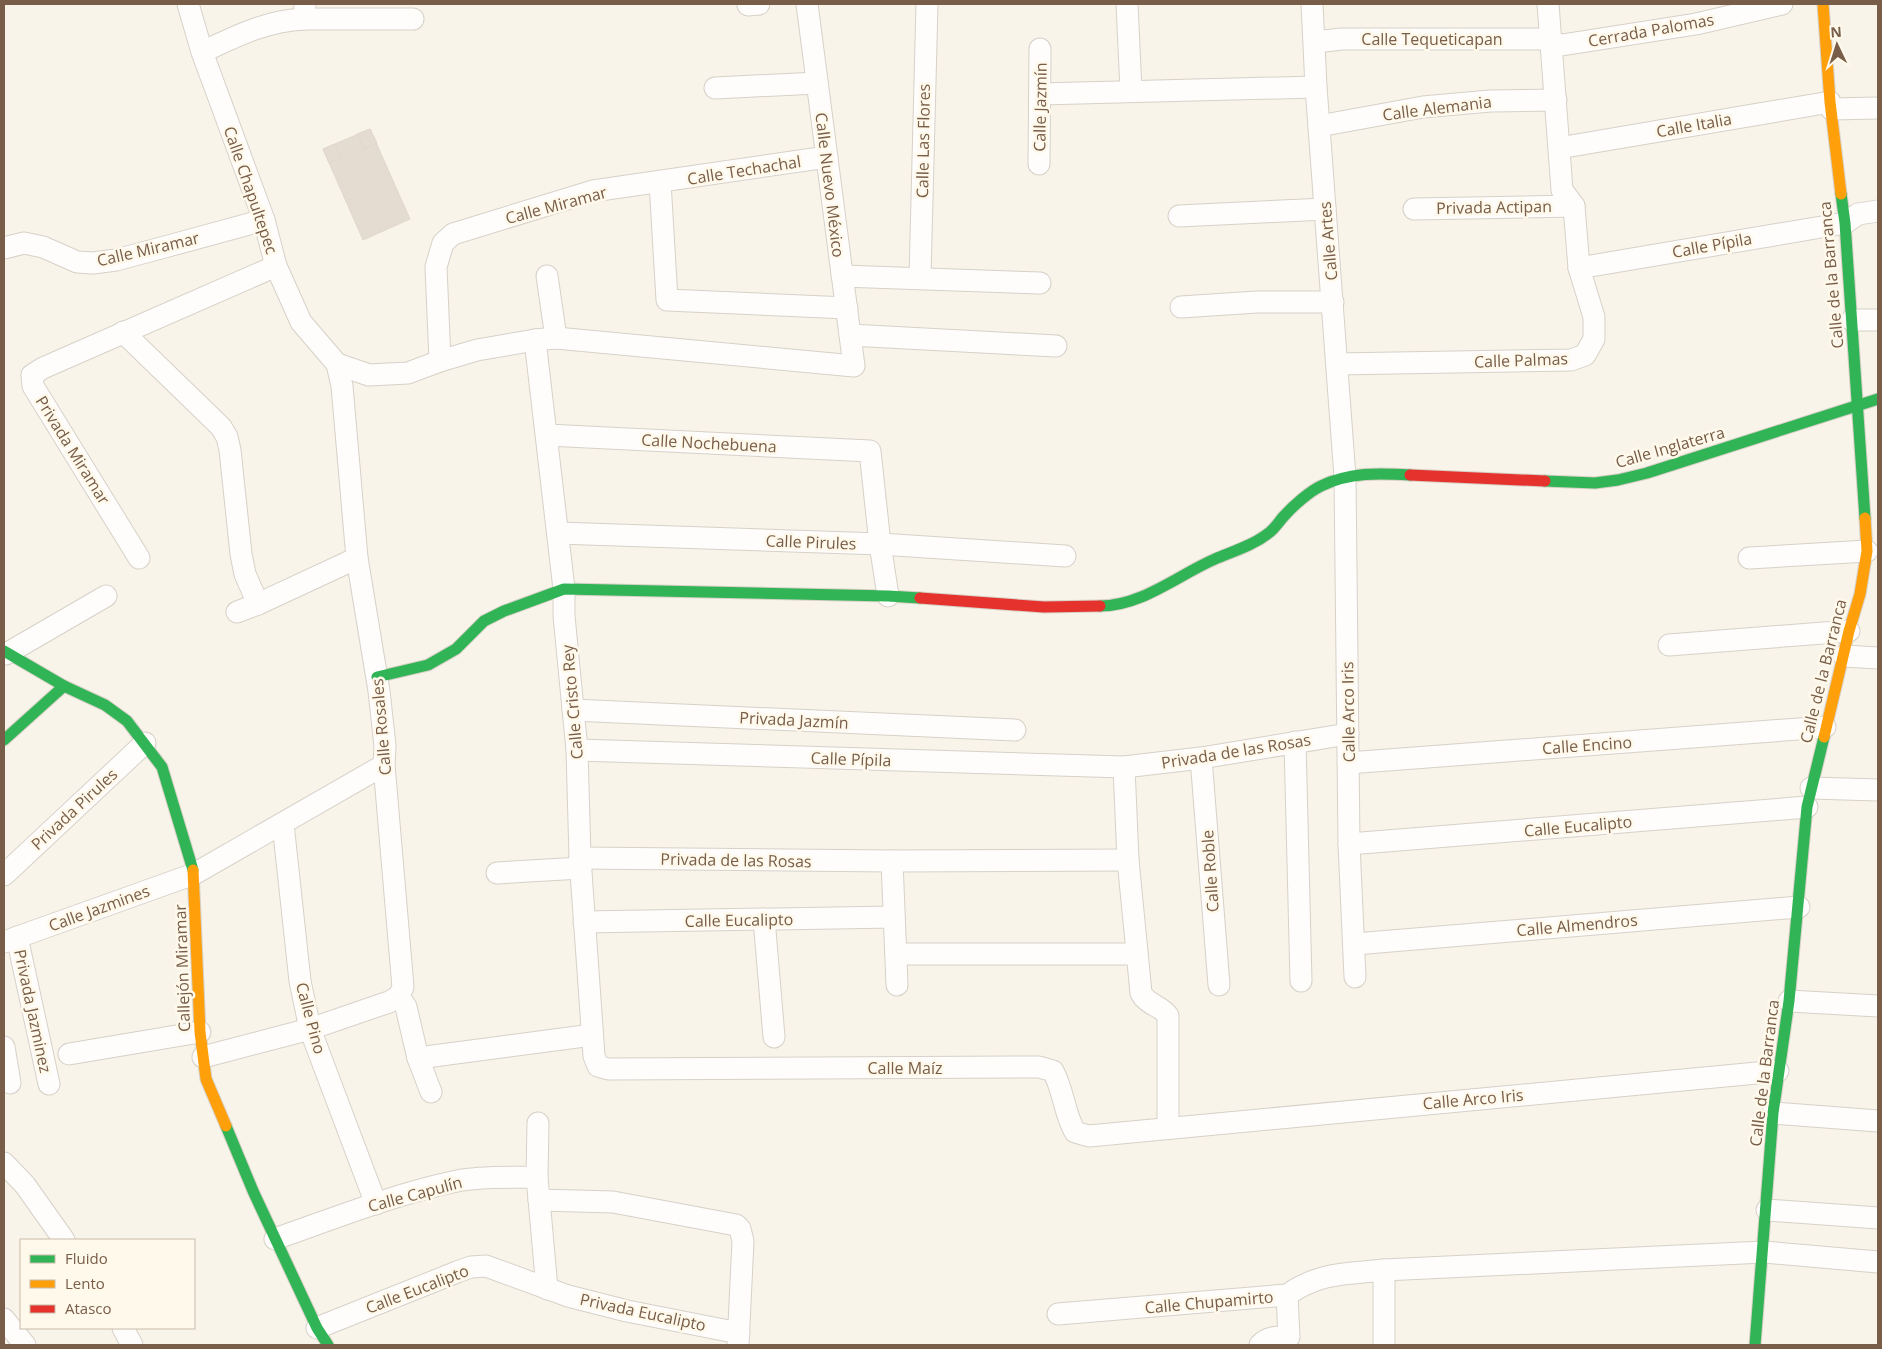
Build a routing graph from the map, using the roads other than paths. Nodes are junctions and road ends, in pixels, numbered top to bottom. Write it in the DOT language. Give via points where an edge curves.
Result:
graph roads {
  1 [pos="188,4"];
  2 [pos="807,4"];
  3 [pos="927,4"];
  4 [pos="1128,4"];
  5 [pos="1312,4"];
  6 [pos="1548,4"];
  7 [pos="1782,4"];
  8 [pos="1823,4"];
  9 [pos="305,11"];
  10 [pos="413,19"];
  11 [pos="1550,39"];
  12 [pos="1315,42"];
  13 [pos="1040,49"];
  14 [pos="202,52"];
  15 [pos="817,84"];
  16 [pos="1316,87"];
  17 [pos="715,88"];
  18 [pos="1130,91"];
  19 [pos="1041,94"];
  20 [pos="1556,100"];
  21 [pos="1830,106"];
  22 [pos="1878,108"];
  23 [pos="1319,126"];
  24 [pos="1559,148"];
  25 [pos="827,157"];
  26 [pos="1039,164"];
  27 [pos="660,182"];
  28 [pos="1574,206"];
  29 [pos="1414,208"];
  30 [pos="1325,209"];
  31 [pos="1878,211"];
  32 [pos="1179,216"];
  33 [pos="264,220"];
  34 [pos="1845,223"];
  35 [pos="4,248"];
  36 [pos="276,266"];
  37 [pos="1579,268"];
  38 [pos="547,276"];
  39 [pos="842,276"];
  40 [pos="920,278"];
  41 [pos="1040,283"];
  42 [pos="1333,302"];
  43 [pos="1181,306"];
  44 [pos="847,308"];
  45 [pos="1852,320"];
  46 [pos="1878,320"];
  47 [pos="122,332"];
  48 [pos="850,335"];
  49 [pos="556,338"];
  50 [pos="535,340"];
  51 [pos="1056,346"];
  52 [pos="440,361"];
  53 [pos="337,364"];
  54 [pos="1337,364"];
  55 [pos="1878,399"];
  56 [pos="1857,406"];
  57 [pos="548,435"];
  58 [pos="1345,477"];
  59 [pos="558,533"];
  60 [pos="880,544"];
  61 [pos="1867,551"];
  62 [pos="1065,556"];
  63 [pos="139,558"];
  64 [pos="357,558"];
  65 [pos="1749,558"];
  66 [pos="564,589"];
  67 [pos="106,596"];
  68 [pos="888,596"];
  69 [pos="258,604"];
  70 [pos="237,612"];
  71 [pos="1849,631"];
  72 [pos="1669,645"];
  73 [pos="5,652"];
  74 [pos="1844,656"];
  75 [pos="1878,658"];
  76 [pos="377,676"];
  77 [pos="64,686"];
  78 [pos="574,710"];
  79 [pos="1825,727"];
  80 [pos="1015,730"];
  81 [pos="1348,734"];
  82 [pos="4,740"];
  83 [pos="1295,742"];
  84 [pos="145,743"];
  85 [pos="577,750"];
  86 [pos="1201,758"];
  87 [pos="1348,763"];
  88 [pos="384,765"];
  89 [pos="1124,768"];
  90 [pos="1878,790"];
  91 [pos="1809,798"];
  92 [pos="283,824"];
  93 [pos="1349,844"];
  94 [pos="1128,860"];
  95 [pos="892,861"];
  96 [pos="580,863"];
  97 [pos="497,873"];
  98 [pos="194,874"];
  99 [pos="4,875"];
  100 [pos="1799,907"];
  101 [pos="894,917"];
  102 [pos="764,919"];
  103 [pos="584,922"];
  104 [pos="10,940"];
  105 [pos="1355,944"];
  106 [pos="896,954"];
  107 [pos="1137,954"];
  108 [pos="1355,977"];
  109 [pos="1301,980"];
  110 [pos="897,985"];
  111 [pos="1218,985"];
  112 [pos="398,996"];
  113 [pos="1789,1001"];
  114 [pos="1878,1006"];
  115 [pos="310,1029"];
  116 [pos="200,1032"];
  117 [pos="592,1035"];
  118 [pos="774,1037"];
  119 [pos="4,1047"];
  120 [pos="69,1054"];
  121 [pos="202,1057"];
  122 [pos="418,1058"];
  123 [pos="598,1066"];
  124 [pos="1778,1071"];
  125 [pos="10,1083"];
  126 [pos="49,1084"];
  127 [pos="431,1092"];
  128 [pos="1773,1113"];
  129 [pos="1878,1121"];
  130 [pos="538,1123"];
  131 [pos="1168,1128"];
  132 [pos="4,1163"];
  133 [pos="537,1178"];
  134 [pos="539,1200"];
  135 [pos="376,1204"];
  136 [pos="1767,1210"];
  137 [pos="1878,1218"];
  138 [pos="63,1239"];
  139 [pos="275,1239"];
  140 [pos="1764,1252"];
  141 [pos="1878,1262"];
  142 [pos="1384,1270"];
  143 [pos="547,1289"];
  144 [pos="1287,1295"];
  145 [pos="1058,1314"];
  146 [pos="4,1319"];
  147 [pos="124,1329"];
  148 [pos="322,1337"];
  149 [pos="739,1339"];
  150 [pos="1291,1341"];
  151 [pos="25,1345"];
  152 [pos="132,1345"];
  153 [pos="1260,1345"];
  154 [pos="1384,1345"];
  155 [pos="1755,1345"];
  1 -- 14 [label="street, Calle Chapultepec"];
  2 -- 15 [label="street, Calle Nuevo México"];
  3 -- 40 [label="street, Calle Las Flores"];
  4 -- 18 [label="street"];
  5 -- 12 [label="street, Calle Artes"];
  6 -- 11 [label="street, Calle Palmas"];
  7 -- 11 [label="street, Cerrada Palomas" via="1696,24 1562,45"];
  8 -- 21 [label="street, Calle de la Barranca"];
  9 -- 10 [label="street"];
  9 -- 14 [label="street" via="263,25"];
  11 -- 12 [label="street, Calle Tequeticapan" via="1342,39"];
  11 -- 20 [label="street, Calle Palmas"];
  12 -- 16 [label="street, Calle Artes"];
  13 -- 19 [label="street, Calle Jazmín"];
  14 -- 33 [label="street, Calle Chapultepec"];
  15 -- 17 [label="street"];
  15 -- 25 [label="street, Calle Nuevo México"];
  16 -- 18 [label="street"];
  16 -- 23 [label="street, Calle Artes"];
  18 -- 19 [label="street"];
  19 -- 26 [label="street, Calle Jazmín"];
  20 -- 23 [label="street, Calle Alemania" via="1422,107"];
  20 -- 24 [label="street, Calle Palmas"];
  21 -- 22 [label="street, Calle Italia"];
  21 -- 24 [label="street, Calle Italia"];
  21 -- 34 [label="street, Calle de la Barranca"];
  23 -- 30 [label="street, Calle Artes"];
  24 -- 28 [label="street, Calle Palmas" via="1562,190"];
  25 -- 27 [label="street, Calle Techachal"];
  25 -- 39 [label="street, Calle Nuevo México"];
  27 -- 44 [label="street" via="667,300"];
  27 -- 52 [label="street, Calle Miramar" via="593,192 453,234 442,243 436,268"];
  28 -- 29 [label="street, Privada Actipan"];
  28 -- 37 [label="street, Calle Palmas"];
  30 -- 32 [label="street"];
  30 -- 42 [label="street, Calle Artes"];
  31 -- 34 [label="street, Calle Pípila" via="1858,214"];
  33 -- 35 [label="street, Calle Miramar" via="116,260 93,263 77,262 43,247 24,243"];
  33 -- 36 [label="street, Calle Chapultepec"];
  34 -- 37 [label="street, Calle Pípila"];
  34 -- 45 [label="street, Calle de la Barranca"];
  36 -- 47 [label="street"];
  36 -- 53 [label="street, Calle Chapultepec" via="302,322"];
  37 -- 54 [label="street, Calle Palmas" via="1594,317 1594,339 1585,355 1571,360"];
  38 -- 49 [label="street"];
  39 -- 40 [label="street"];
  39 -- 44 [label="street, Calle Nuevo México"];
  40 -- 41 [label="street"];
  42 -- 43 [label="street"];
  42 -- 54 [label="street, Calle Artes"];
  44 -- 48 [label="street, Calle Nuevo México"];
  45 -- 46 [label="street"];
  45 -- 56 [label="street, Calle de la Barranca"];
  47 -- 63 [label="street, Privada Miramar" via="37,372 32,375 32,380"];
  47 -- 69 [label="street" via="221,427 226,436 241,554 245,574"];
  48 -- 49 [label="street, Calle Nuevo México" via="854,366"];
  48 -- 51 [label="street"];
  49 -- 50 [label="street"];
  50 -- 52 [label="street" via="477,350"];
  50 -- 57 [label="street, Calle Cristo Rey"];
  52 -- 53 [label="street" via="408,373 369,375"];
  53 -- 64 [label="street, Calle Rosales" via="342,386"];
  54 -- 58 [label="street, Calle Artes"];
  55 -- 56 [label="street, Calle Inglaterra"];
  56 -- 58 [label="street, Calle Inglaterra" via="1618,480 1595,483 1371,472"];
  56 -- 61 [label="street, Calle de la Barranca"];
  57 -- 59 [label="street, Calle Cristo Rey"];
  57 -- 60 [label="street, Calle Nochebuena" via="870,451"];
  58 -- 68 [label="street, Calle Inglaterra" via="1319,487 1270,532 1245,547 1115,606 1044,607"];
  58 -- 81 [label="street, Calle Arco Iris"];
  59 -- 60 [label="street, Calle Pirules"];
  59 -- 66 [label="street, Calle Cristo Rey"];
  60 -- 62 [label="street, Calle Pirules"];
  60 -- 68 [label="street"];
  61 -- 65 [label="street"];
  61 -- 71 [label="street, Calle de la Barranca" via="1860,594"];
  64 -- 69 [label="street"];
  64 -- 76 [label="street, Calle Rosales"];
  66 -- 68 [label="street"];
  66 -- 76 [label="street" via="484,621 456,649 428,665"];
  66 -- 78 [label="street, Calle Cristo Rey"];
  67 -- 73 [label="street"];
  69 -- 70 [label="street"];
  71 -- 72 [label="street"];
  71 -- 74 [label="street, Calle de la Barranca"];
  73 -- 77 [label="street, Callejón Miramar"];
  74 -- 75 [label="street"];
  74 -- 79 [label="street, Calle de la Barranca"];
  76 -- 88 [label="street, Calle Rosales"];
  77 -- 82 [label="street"];
  77 -- 84 [label="street, Callejón Miramar" via="104,705 127,721"];
  78 -- 80 [label="street, Privada Jazmín"];
  78 -- 85 [label="street, Calle Cristo Rey"];
  79 -- 87 [label="street, Calle Encino"];
  79 -- 91 [label="street, Calle de la Barranca"];
  81 -- 83 [label="street, Privada de las Rosas"];
  81 -- 87 [label="street, Calle Arco Iris"];
  83 -- 86 [label="street, Privada de las Rosas"];
  83 -- 109 [label="street"];
  84 -- 98 [label="street, Callejón Miramar" via="162,767"];
  84 -- 99 [label="street, Privada Pirules"];
  85 -- 89 [label="street, Calle Pípila"];
  85 -- 96 [label="street, Calle Cristo Rey"];
  86 -- 89 [label="street, Privada de las Rosas"];
  86 -- 111 [label="street, Calle Roble"];
  87 -- 93 [label="street, Calle Arco Iris"];
  88 -- 92 [label="street, Calle Jazmines"];
  88 -- 112 [label="street, Calle Rosales" via="403,987"];
  89 -- 94 [label="street"];
  90 -- 91 [label="street, Calle Eucalipto"];
  91 -- 93 [label="street, Calle Eucalipto"];
  91 -- 100 [label="street, Calle de la Barranca"];
  92 -- 98 [label="street, Calle Jazmines"];
  92 -- 115 [label="street, Calle Pino" via="300,981"];
  93 -- 105 [label="street, Calle Arco Iris"];
  94 -- 95 [label="street"];
  94 -- 107 [label="street"];
  95 -- 96 [label="street, Privada de las Rosas"];
  95 -- 101 [label="street"];
  96 -- 97 [label="street, Privada de las Rosas"];
  96 -- 103 [label="street, Calle Cristo Rey"];
  98 -- 104 [label="street, Calle Jazmines"];
  98 -- 116 [label="street, Callejón Miramar"];
  100 -- 105 [label="street, Calle Almendros"];
  100 -- 113 [label="street, Calle de la Barranca"];
  101 -- 102 [label="street, Calle Eucalipto"];
  101 -- 106 [label="street"];
  102 -- 103 [label="street, Calle Eucalipto"];
  102 -- 118 [label="street"];
  103 -- 117 [label="street, Calle Cristo Rey"];
  104 -- 126 [label="street, Privada Jazminez"];
  105 -- 108 [label="street, Calle Arco Iris"];
  106 -- 107 [label="street"];
  106 -- 110 [label="street"];
  107 -- 131 [label="street" via="1143,997 1168,1016"];
  112 -- 115 [label="street"];
  112 -- 122 [label="street" via="406,1006"];
  113 -- 114 [label="street"];
  113 -- 124 [label="street, Calle de la Barranca"];
  115 -- 121 [label="street"];
  115 -- 135 [label="street, Calle Pino"];
  116 -- 120 [label="street"];
  116 -- 121 [label="street, Callejón Miramar"];
  117 -- 122 [label="street"];
  117 -- 123 [label="street, Calle Cristo Rey"];
  119 -- 125 [label="street"];
  121 -- 139 [label="street, Callejón Miramar" via="206,1079"];
  122 -- 127 [label="street"];
  123 -- 131 [label="street, Calle Maíz" via="608,1069 1039,1067 1053,1071 1068,1121 1076,1132 1089,1136"];
  124 -- 128 [label="street, Calle de la Barranca"];
  124 -- 131 [label="street, Calle Arco Iris"];
  128 -- 129 [label="street"];
  128 -- 136 [label="street, Calle de la Barranca"];
  130 -- 133 [label="street"];
  132 -- 138 [label="street" via="25,1185"];
  133 -- 134 [label="street"];
  133 -- 135 [label="street, Calle Capulín" via="485,1177 458,1181"];
  134 -- 143 [label="street"];
  134 -- 149 [label="street" via="613,1202 731,1224 740,1229 743,1241"];
  135 -- 139 [label="street, Calle Capulín"];
  136 -- 137 [label="street"];
  136 -- 140 [label="street, Calle de la Barranca"];
  139 -- 148 [label="street, Callejón Miramar"];
  140 -- 141 [label="street, Calle Chupamirto"];
  140 -- 142 [label="street, Calle Chupamirto"];
  140 -- 155 [label="street, Calle de la Barranca"];
  142 -- 144 [label="street, Calle Chupamirto" via="1325,1276 1301,1285"];
  142 -- 154 [label="street"];
  143 -- 148 [label="street, Calle Eucalipto" via="486,1266 471,1267"];
  143 -- 149 [label="street, Privada Eucalipto"];
  144 -- 145 [label="street, Calle Chupamirto"];
  144 -- 150 [label="street"];
  146 -- 151 [label="street"];
  147 -- 152 [label="street"];
  150 -- 153 [label="street" via="1271,1337"];
}
